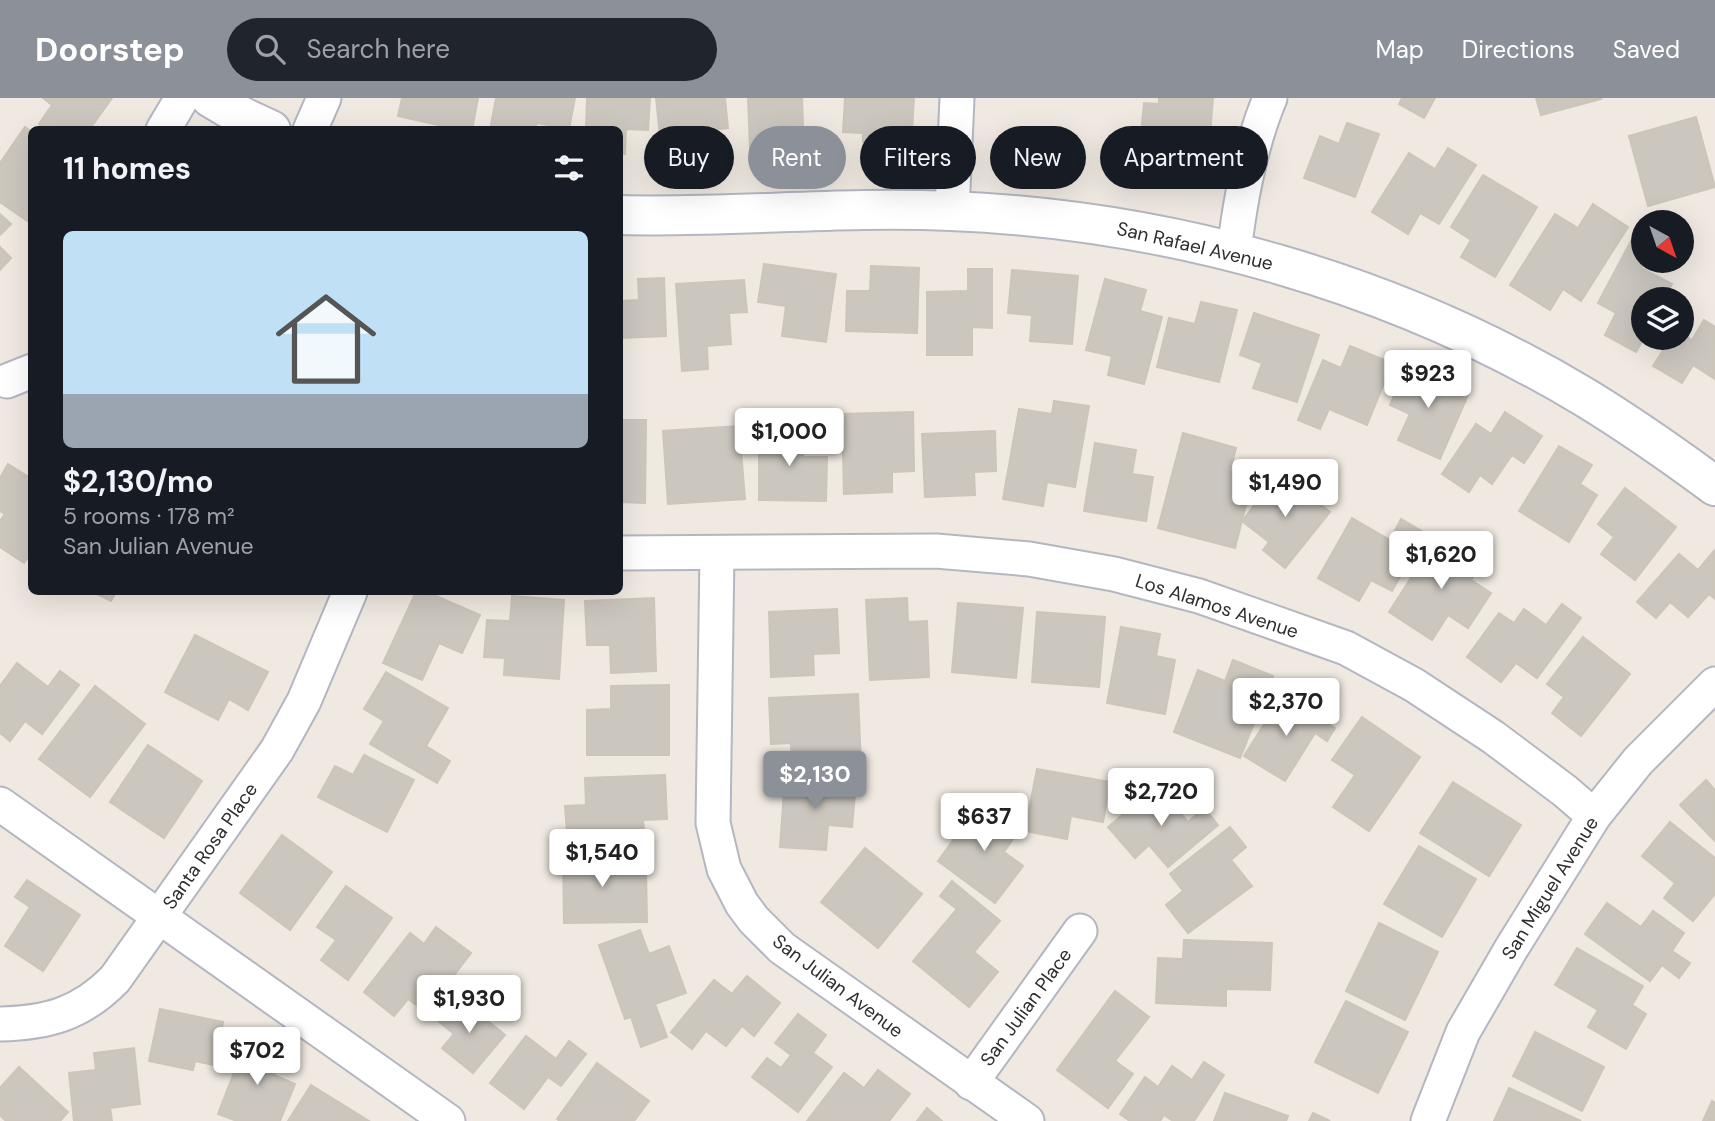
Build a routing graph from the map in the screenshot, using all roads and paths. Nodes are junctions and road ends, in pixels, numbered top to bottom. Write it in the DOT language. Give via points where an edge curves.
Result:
graph roads {
  1 [pos="182,98"];
  2 [pos="211,98"];
  3 [pos="324,98"];
  4 [pos="957,98"];
  5 [pos="1270,98"];
  6 [pos="165,126"];
  7 [pos="262,126"];
  8 [pos="312,126"];
  9 [pos="952,211"];
  10 [pos="623,215"];
  11 [pos="1234,252"];
  12 [pos="1715,486"];
  13 [pos="623,553"];
  14 [pos="717,554"];
  15 [pos="349,595"];
  16 [pos="1715,684"];
  17 [pos="0,804"];
  18 [pos="1594,816"];
  19 [pos="160,918"];
  20 [pos="1080,931"];
  21 [pos="0,1024"];
  22 [pos="971,1083"];
  23 [pos="448,1121"];
  24 [pos="1027,1121"];
  25 [pos="1427,1121"];
  1 -- 6 [label="street"];
  2 -- 7 [label="street"];
  3 -- 8 [label="street"];
  4 -- 9 [label="street"];
  5 -- 11 [label="street" via="1251,157"];
  9 -- 10 [label="street, San Rafael Avenue"];
  9 -- 11 [label="street, San Rafael Avenue" via="1133,230"];
  11 -- 12 [label="street, San Rafael Avenue" via="1326,279 1507,355 1585,397"];
  13 -- 14 [label="street, Los Alamos Avenue"];
  14 -- 18 [label="street, Los Alamos Avenue" via="936,551 1029,559 1199,596 1346,648 1414,685 1493,737"];
  14 -- 22 [label="street, San Julian Avenue" via="713,823 724,869 742,904 782,948"];
  15 -- 19 [label="street, Santa Rosa Place" via="304,701 277,750"];
  16 -- 18 [label="street, San Miguel Avenue" via="1637,761"];
  17 -- 19 [label="street"];
  18 -- 25 [label="street, San Miguel Avenue" via="1463,1032"];
  19 -- 21 [label="street, Santa Rosa Place" via="115,979 83,1006 31,1023"];
  19 -- 23 [label="street"];
  20 -- 22 [label="street, San Julian Place"];
  22 -- 24 [label="street, San Julian Avenue"];
}
